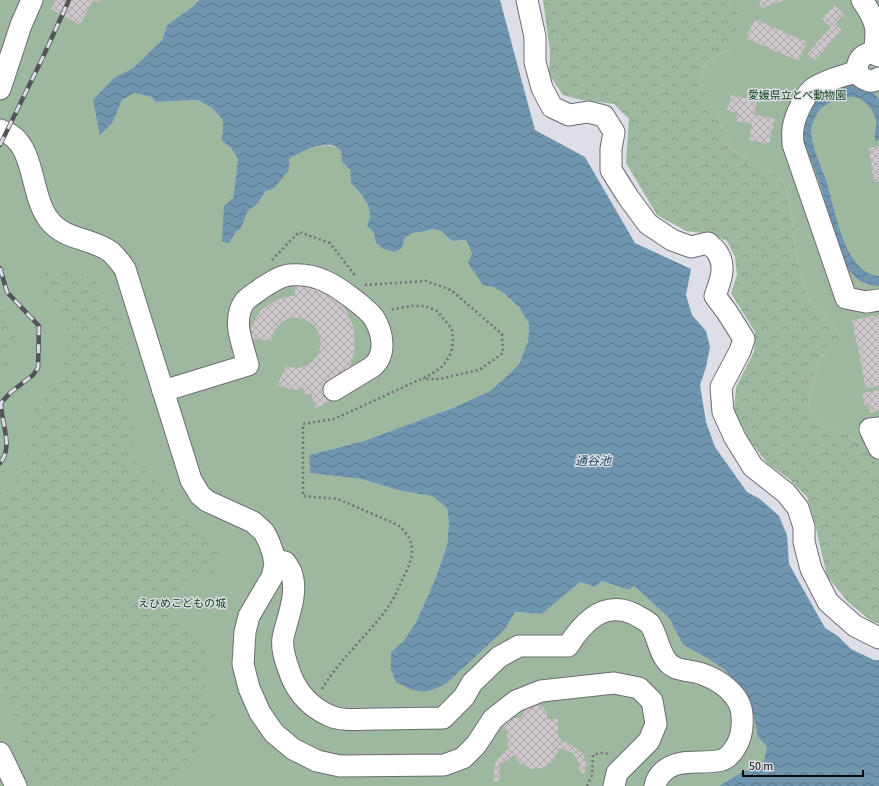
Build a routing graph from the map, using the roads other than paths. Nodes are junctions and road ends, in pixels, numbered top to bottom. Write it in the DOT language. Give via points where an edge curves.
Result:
graph roads {
  1 [pos="32,0"];
  2 [pos="527,0"];
  3 [pos="862,0"];
  4 [pos="876,55"];
  5 [pos="858,71"];
  6 [pos="879,78"];
  7 [pos="0,89"];
  8 [pos="0,130"];
  9 [pos="879,300"];
  10 [pos="334,390"];
  11 [pos="163,391"];
  12 [pos="879,428"];
  13 [pos="879,448"];
  14 [pos="274,560"];
  15 [pos="879,638"];
  16 [pos="0,753"];
  17 [pos="16,786"];
  18 [pos="614,786"];
  19 [pos="656,786"];
  1 -- 7 [label="lane"];
  2 -- 15 [label="lane" via="534,37 535,62 542,88 552,107 569,115 588,112 604,116 614,132 611,170 648,224 672,240 691,247 708,243 717,252 723,266 715,296 744,339 721,387 723,412 735,438 754,467 786,493 798,508 811,569 828,602 855,626"];
  3 -- 4 [label="lane" via="876,23"];
  4 -- 5 [label="lane" via="863,56 858,64"];
  5 -- 6 [label="lane" via="861,77 868,81"];
  5 -- 9 [label="lane" via="812,88 795,120 792,129 793,144 846,298 866,302"];
  8 -- 11 [label="lane" via="19,142 27,156 42,211 50,222 58,229 110,252 125,268"];
  10 -- 11 [label="lane" via="377,363 382,349 374,318 326,281 302,275 289,275 279,278 254,294 241,309 238,328 248,365"];
  11 -- 14 [label="lane" via="191,480 198,491 207,501 253,522 264,532"];
  12 -- 13 [label="lane" via="870,430"];
  14 -- 18 [label="lane" via="272,577 249,616 243,664 249,688 260,713 274,733 293,749 317,761 340,766 444,765 463,758 476,745 493,719 516,701 541,691 614,683 639,688 652,702 656,724 649,741 617,773"];
  14 -- 19 [label="lane" via="285,562 292,573 294,592 282,642 293,679 301,694 314,706 328,715 344,719 443,718 464,696 472,683 499,658 519,646 568,646 588,620 612,609 626,610 649,624 667,661 675,668 716,680 733,694 741,705 741,733 732,754 723,760 670,765 662,772"];
  16 -- 17 [label="lane"];
}
